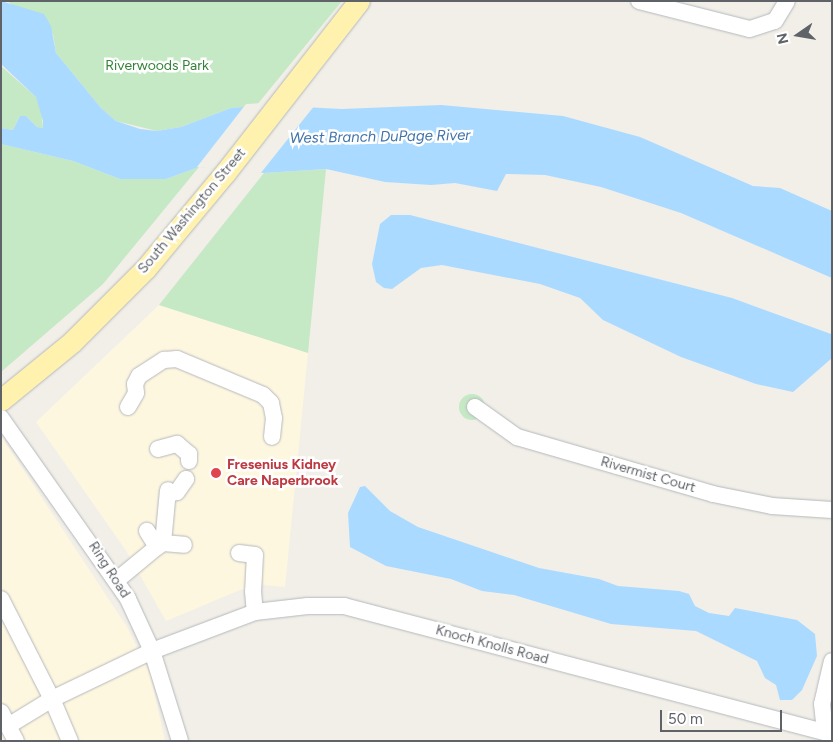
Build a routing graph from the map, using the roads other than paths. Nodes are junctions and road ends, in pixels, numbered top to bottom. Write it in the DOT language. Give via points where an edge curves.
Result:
graph roads {
  1 [pos="359,1"];
  2 [pos="639,1"];
  3 [pos="787,1"];
  4 [pos="1,400"];
  5 [pos="475,407"];
  6 [pos="128,408"];
  7 [pos="1,418"];
  8 [pos="272,437"];
  9 [pos="158,449"];
  10 [pos="189,461"];
  11 [pos="186,479"];
  12 [pos="832,510"];
  13 [pos="147,531"];
  14 [pos="160,545"];
  15 [pos="184,545"];
  16 [pos="239,553"];
  17 [pos="117,580"];
  18 [pos="1,598"];
  19 [pos="255,612"];
  20 [pos="152,651"];
  21 [pos="832,661"];
  22 [pos="52,700"];
  23 [pos="8,726"];
  24 [pos="829,731"];
  25 [pos="70,741"];
  26 [pos="180,741"];
  1 -- 4 [label="main road, South Washington Street" via="225,173 104,312"];
  2 -- 3 [label="street" via="750,29 775,21"];
  5 -- 12 [label="street, Rivermist Court" via="517,437 713,494 772,506"];
  6 -- 8 [label="street" via="136,393 135,384 139,376 164,360 177,359 263,394 271,403 274,418"];
  7 -- 17 [label="street, Ring Road"];
  9 -- 10 [label="street" via="177,444 188,454"];
  11 -- 14 [label="street" via="177,492 168,492"];
  13 -- 14 [label="street"];
  14 -- 15 [label="street"];
  14 -- 17 [label="street"];
  16 -- 19 [label="street" via="255,555"];
  17 -- 20 [label="street, Ring Road"];
  18 -- 22 [label="street"];
  19 -- 20 [label="street, Knoch Knolls Road"];
  19 -- 24 [label="street, Knoch Knolls Road" via="344,606"];
  20 -- 22 [label="street, Knoch Knolls Road"];
  20 -- 26 [label="street, Ring Road"];
  21 -- 24 [label="street" via="822,704"];
  22 -- 23 [label="street, Knoch Knolls Road"];
  22 -- 25 [label="street"];
}
